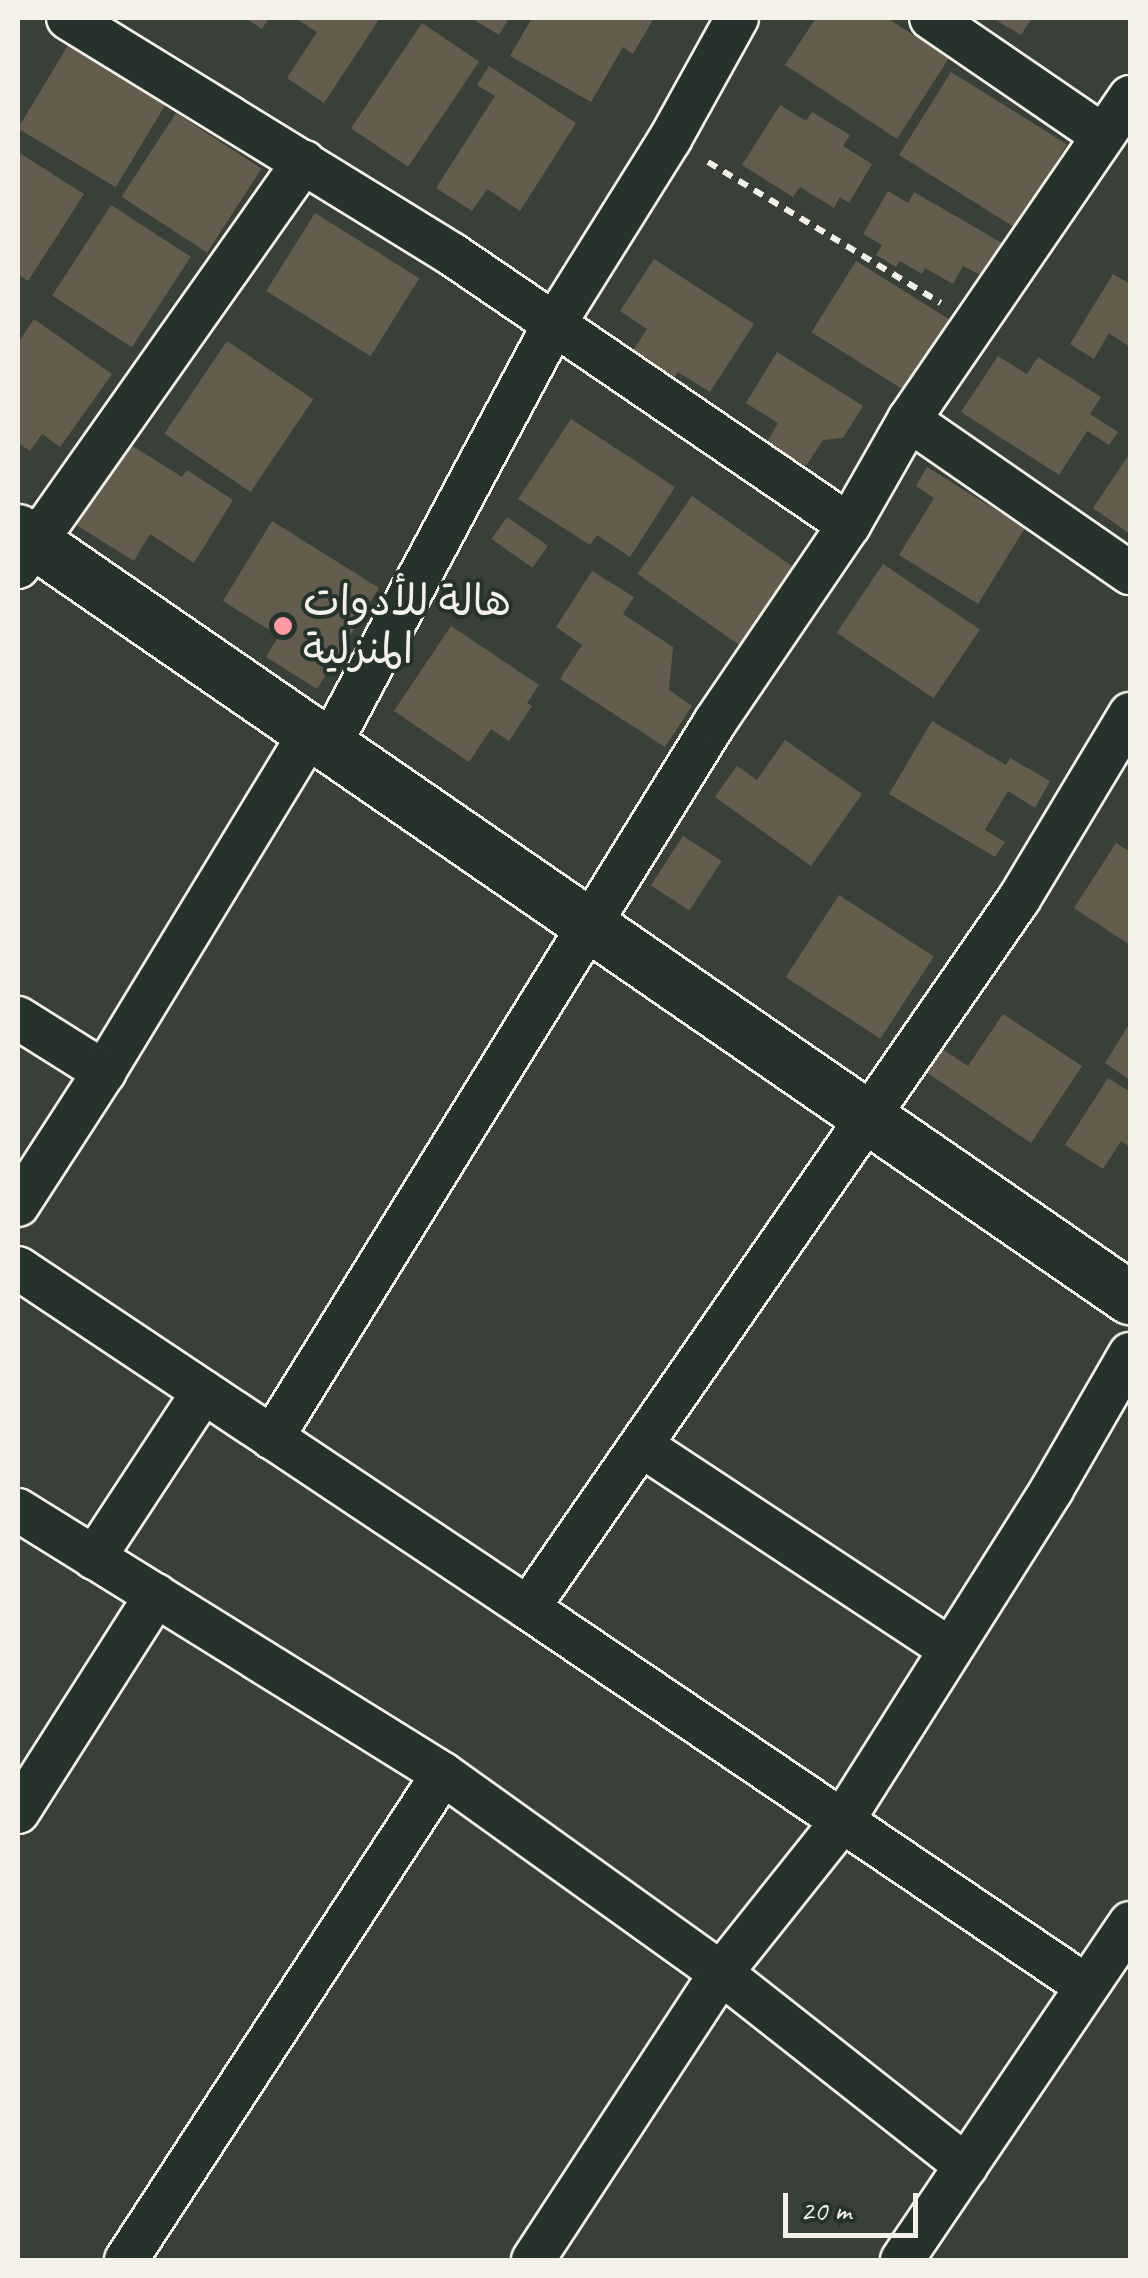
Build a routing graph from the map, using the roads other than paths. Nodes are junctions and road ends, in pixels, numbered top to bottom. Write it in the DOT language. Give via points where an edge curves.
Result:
graph roads {
  1 [pos="68,18"];
  2 [pos="738,18"];
  3 [pos="932,18"];
  4 [pos="1130,97"];
  5 [pos="1102,135"];
  6 [pos="304,162"];
  7 [pos="552,326"];
  8 [pos="909,420"];
  9 [pos="849,525"];
  10 [pos="23,547"];
  11 [pos="1130,573"];
  12 [pos="1129,722"];
  13 [pos="321,738"];
  14 [pos="591,922"];
  15 [pos="18,1018"];
  16 [pos="104,1072"];
  17 [pos="870,1118"];
  18 [pos="18,1205"];
  19 [pos="18,1268"];
  20 [pos="1130,1298"];
  21 [pos="1130,1354"];
  22 [pos="203,1392"];
  23 [pos="272,1438"];
  24 [pos="642,1446"];
  25 [pos="18,1510"];
  26 [pos="94,1558"];
  27 [pos="156,1595"];
  28 [pos="528,1608"];
  29 [pos="950,1650"];
  30 [pos="443,1774"];
  31 [pos="18,1812"];
  32 [pos="843,1820"];
  33 [pos="1130,1923"];
  34 [pos="721,1973"];
  35 [pos="1086,1986"];
  36 [pos="966,2166"];
  37 [pos="126,2260"];
  38 [pos="533,2260"];
  39 [pos="902,2260"];
  1 -- 6 [label="street"];
  2 -- 7 [label="street"];
  3 -- 5 [label="street"];
  4 -- 5 [label="street"];
  5 -- 8 [label="street"];
  6 -- 7 [label="street"];
  6 -- 10 [label="street"];
  7 -- 9 [label="street"];
  7 -- 13 [label="street"];
  8 -- 9 [label="street"];
  8 -- 11 [label="street"];
  9 -- 14 [label="street"];
  10 -- 13 [label="street"];
  12 -- 17 [label="street"];
  13 -- 14 [label="street"];
  13 -- 16 [label="street"];
  14 -- 17 [label="street"];
  14 -- 23 [label="street"];
  15 -- 16 [label="street"];
  16 -- 18 [label="street"];
  17 -- 20 [label="street"];
  17 -- 24 [label="street"];
  19 -- 22 [label="street"];
  21 -- 29 [label="street"];
  22 -- 23 [label="street"];
  22 -- 26 [label="street"];
  23 -- 28 [label="street"];
  24 -- 28 [label="street"];
  24 -- 29 [label="street"];
  25 -- 26 [label="street"];
  26 -- 27 [label="street"];
  27 -- 30 [label="street"];
  27 -- 31 [label="street"];
  28 -- 32 [label="street"];
  29 -- 32 [label="street"];
  30 -- 34 [label="street"];
  30 -- 37 [label="street"];
  32 -- 34 [label="street"];
  32 -- 35 [label="street"];
  33 -- 35 [label="street"];
  34 -- 36 [label="street"];
  34 -- 38 [label="street"];
  35 -- 36 [label="street"];
  36 -- 39 [label="street"];
}
